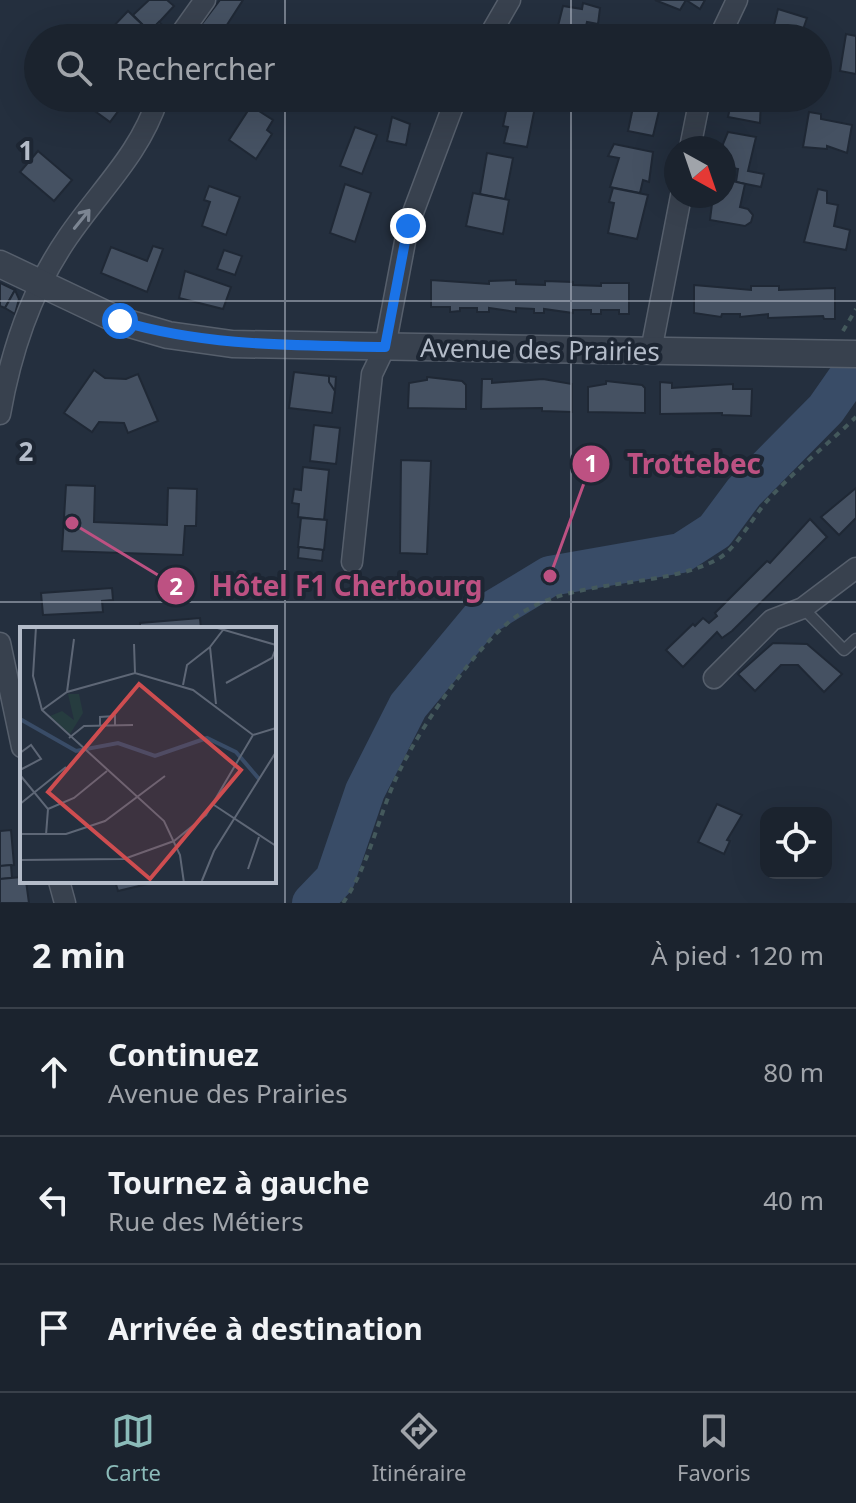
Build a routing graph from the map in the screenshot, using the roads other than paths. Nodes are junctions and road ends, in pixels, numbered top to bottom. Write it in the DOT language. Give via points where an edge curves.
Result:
graph roads {
  1 [pos="205,0"];
  2 [pos="510,0"];
  3 [pos="737,0"];
  4 [pos="188,24"];
  5 [pos="496,24"];
  6 [pos="726,24"];
  7 [pos="151,112"];
  8 [pos="451,112"];
  9 [pos="697,112"];
  10 [pos="692,136"];
  11 [pos="679,208"];
  12 [pos="0,264"];
  13 [pos="39,284"];
  14 [pos="385,347"];
  15 [pos="651,351"];
  16 [pos="849,354"];
  17 [pos="0,414"];
  18 [pos="352,562"];
  19 [pos="856,568"];
  20 [pos="803,608"];
  21 [pos="856,639"];
  22 [pos="0,643"];
  23 [pos="714,678"];
  24 [pos="20,738"];
  25 [pos="60,883"];
  26 [pos="65,903"];
  1 -- 4 [label="street"];
  2 -- 5 [label="street"];
  3 -- 6 [label="street"];
  13 -- 7 [label="street, one-way" via="128,161"];
  8 -- 14 [label="street" via="408,226"];
  9 -- 10 [label="street"];
  11 -- 15 [label="street"];
  12 -- 13 [label="street, Avenue des Prairies"];
  13 -- 14 [label="street, Avenue des Prairies" via="120,321 168,335 232,344"];
  13 -- 17 [label="street" via="7,372"];
  14 -- 15 [label="street, Avenue des Prairies"];
  14 -- 18 [label="street" via="372,374"];
  15 -- 16 [label="street, Avenue des Prairies"];
  19 -- 20 [label="street"];
  20 -- 21 [label="lane" via="844,650"];
  20 -- 23 [label="street" via="772,620"];
  22 -- 24 [label="street"];
  25 -- 26 [label="street"];
}
